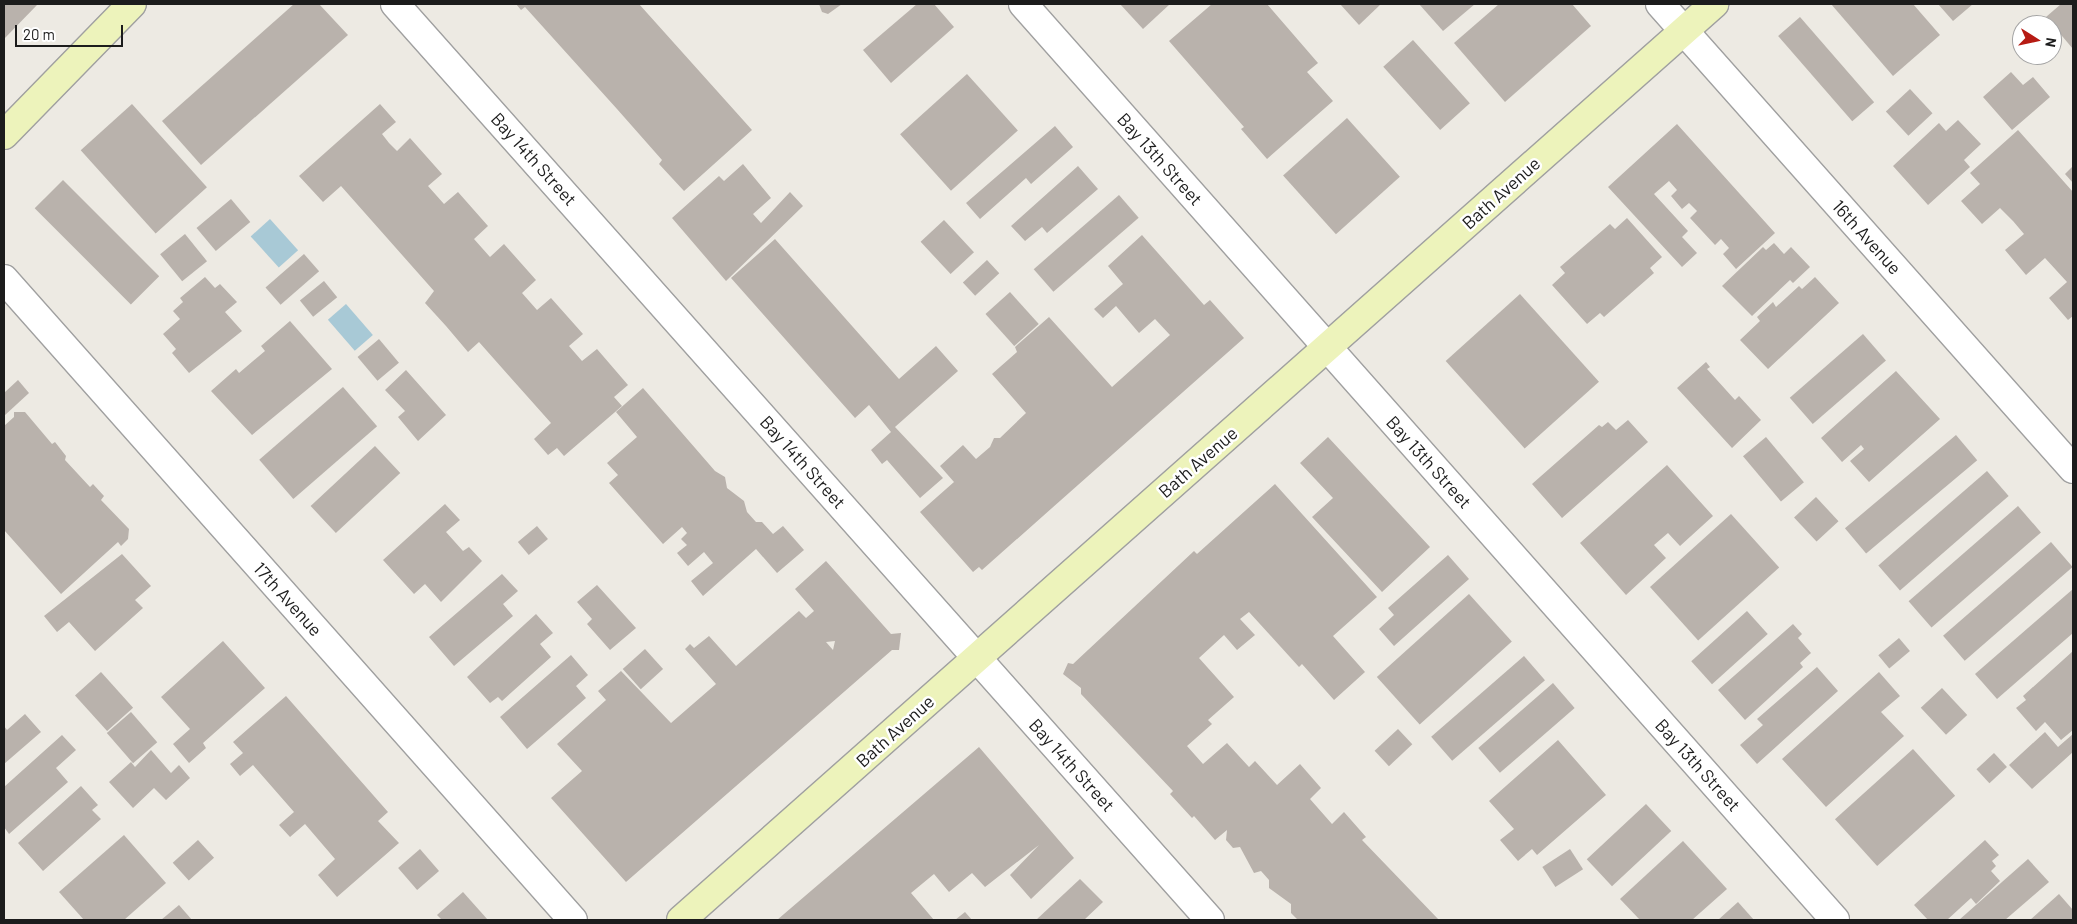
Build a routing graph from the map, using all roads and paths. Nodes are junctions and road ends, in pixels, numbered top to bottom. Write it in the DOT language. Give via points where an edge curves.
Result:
graph roads {
  1 [pos="132,4"];
  2 [pos="395,4"];
  3 [pos="1023,4"];
  4 [pos="1660,4"];
  5 [pos="1714,4"];
  6 [pos="1684,31"];
  7 [pos="4,135"];
  8 [pos="4,279"];
  9 [pos="1328,347"];
  10 [pos="2073,469"];
  11 [pos="977,658"];
  12 [pos="573,920"];
  13 [pos="681,920"];
  14 [pos="1210,920"];
  15 [pos="1835,920"];
  1 -- 7 [label="street"];
  2 -- 11 [label="street, Bay 14th Street"];
  3 -- 9 [label="street, Bay 13th Street"];
  4 -- 6 [label="street, 16th Avenue"];
  5 -- 6 [label="street, Bath Avenue"];
  6 -- 9 [label="street, Bath Avenue"];
  6 -- 10 [label="street, 16th Avenue"];
  8 -- 12 [label="street, 17th Avenue"];
  9 -- 11 [label="street, Bath Avenue"];
  9 -- 15 [label="street, Bay 13th Street"];
  11 -- 13 [label="street, Bath Avenue"];
  11 -- 14 [label="street, Bay 14th Street"];
}
